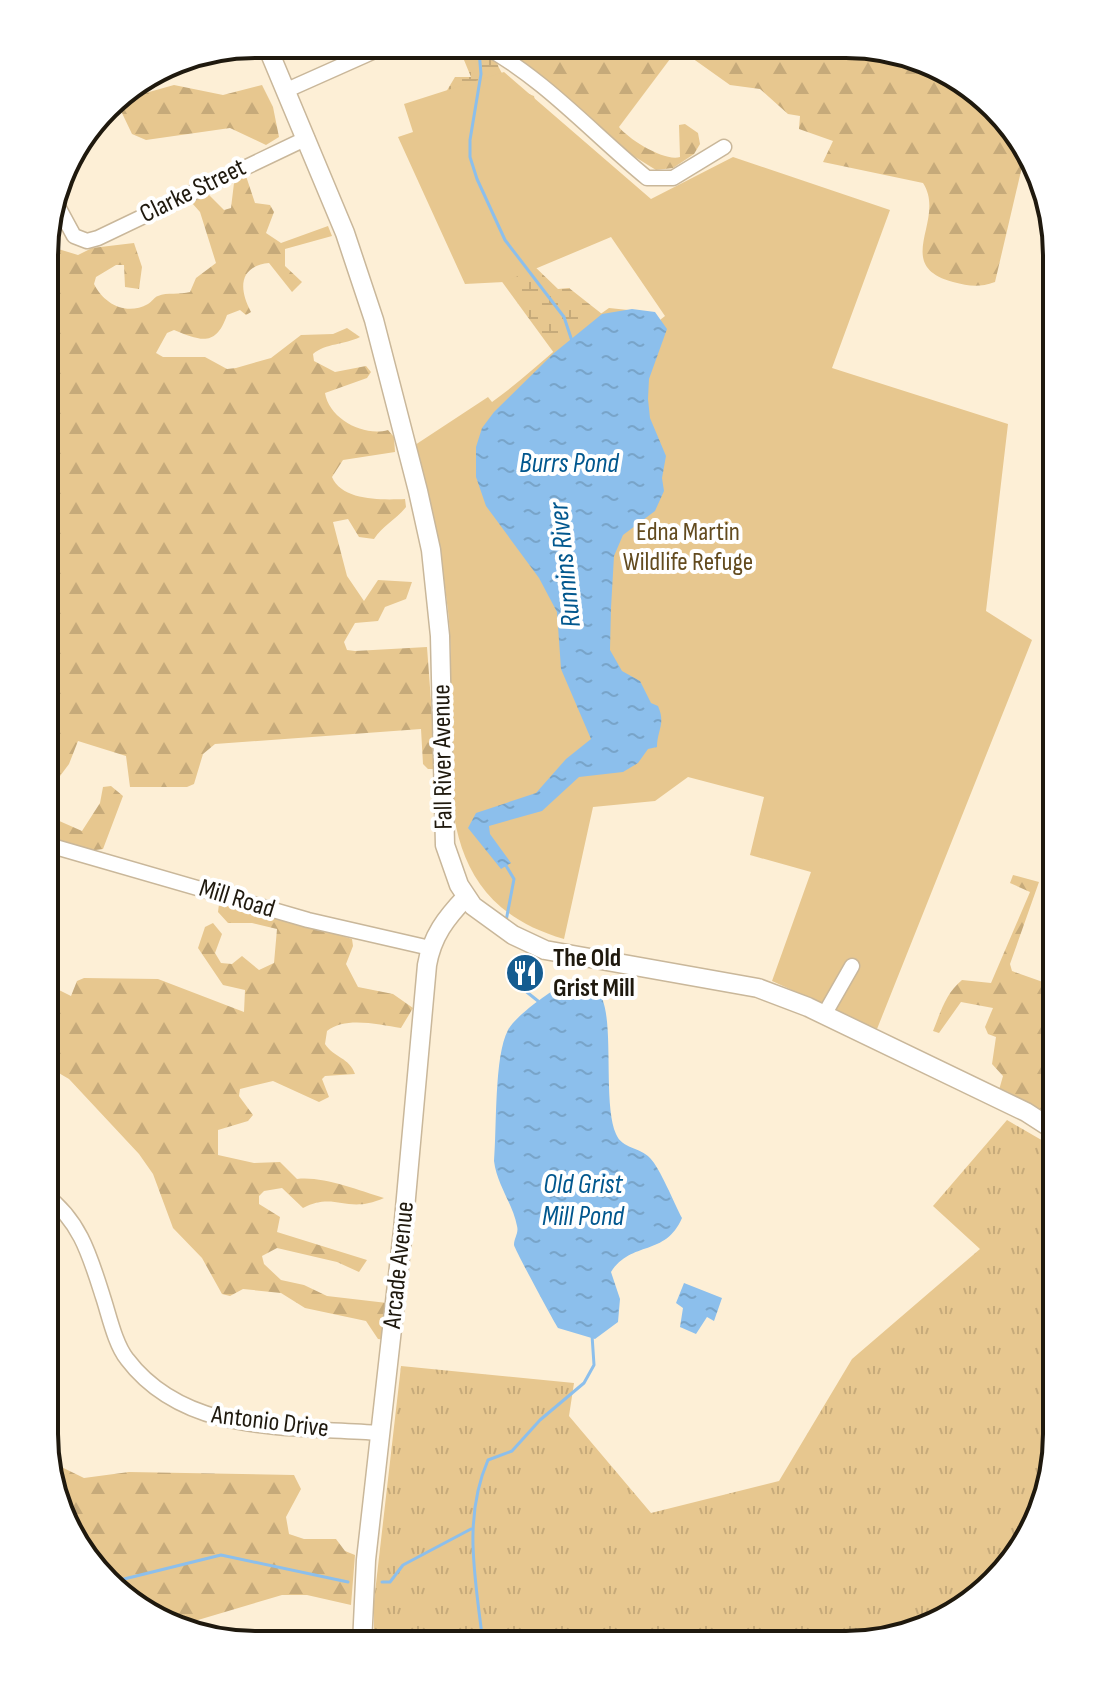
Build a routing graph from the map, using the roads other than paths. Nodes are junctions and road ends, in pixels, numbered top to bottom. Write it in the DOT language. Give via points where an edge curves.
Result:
graph roads {
  1 [pos="272,58"];
  2 [pos="359,58"];
  3 [pos="506,58"];
  4 [pos="287,90"];
  5 [pos="307,138"];
  6 [pos="724,147"];
  7 [pos="63,215"];
  8 [pos="58,848"];
  9 [pos="466,897"];
  10 [pos="430,948"];
  11 [pos="852,966"];
  12 [pos="824,1015"];
  13 [pos="1043,1123"];
  14 [pos="58,1204"];
  15 [pos="380,1433"];
  16 [pos="363,1631"];
  1 -- 4 [label="main road, Fall River Avenue"];
  2 -- 4 [label="street"];
  3 -- 6 [label="street" via="647,178 673,178"];
  4 -- 5 [label="main road, Fall River Avenue"];
  5 -- 7 [label="street, Clarke Street" via="98,238 74,236"];
  5 -- 9 [label="main road, Fall River Avenue" via="374,320 431,550 442,677 444,837"];
  8 -- 10 [label="street, Mill Road" via="333,927"];
  9 -- 10 [label="main road, Arcade Avenue"];
  9 -- 12 [label="main road" via="513,935 545,950 758,988"];
  10 -- 15 [label="main road, Arcade Avenue"];
  11 -- 12 [label="street"];
  12 -- 13 [label="main road"];
  14 -- 15 [label="street, Antonio Drive" via="86,1241 125,1357 158,1391 195,1413 252,1424"];
  15 -- 16 [label="main road, Arcade Avenue"];
}
